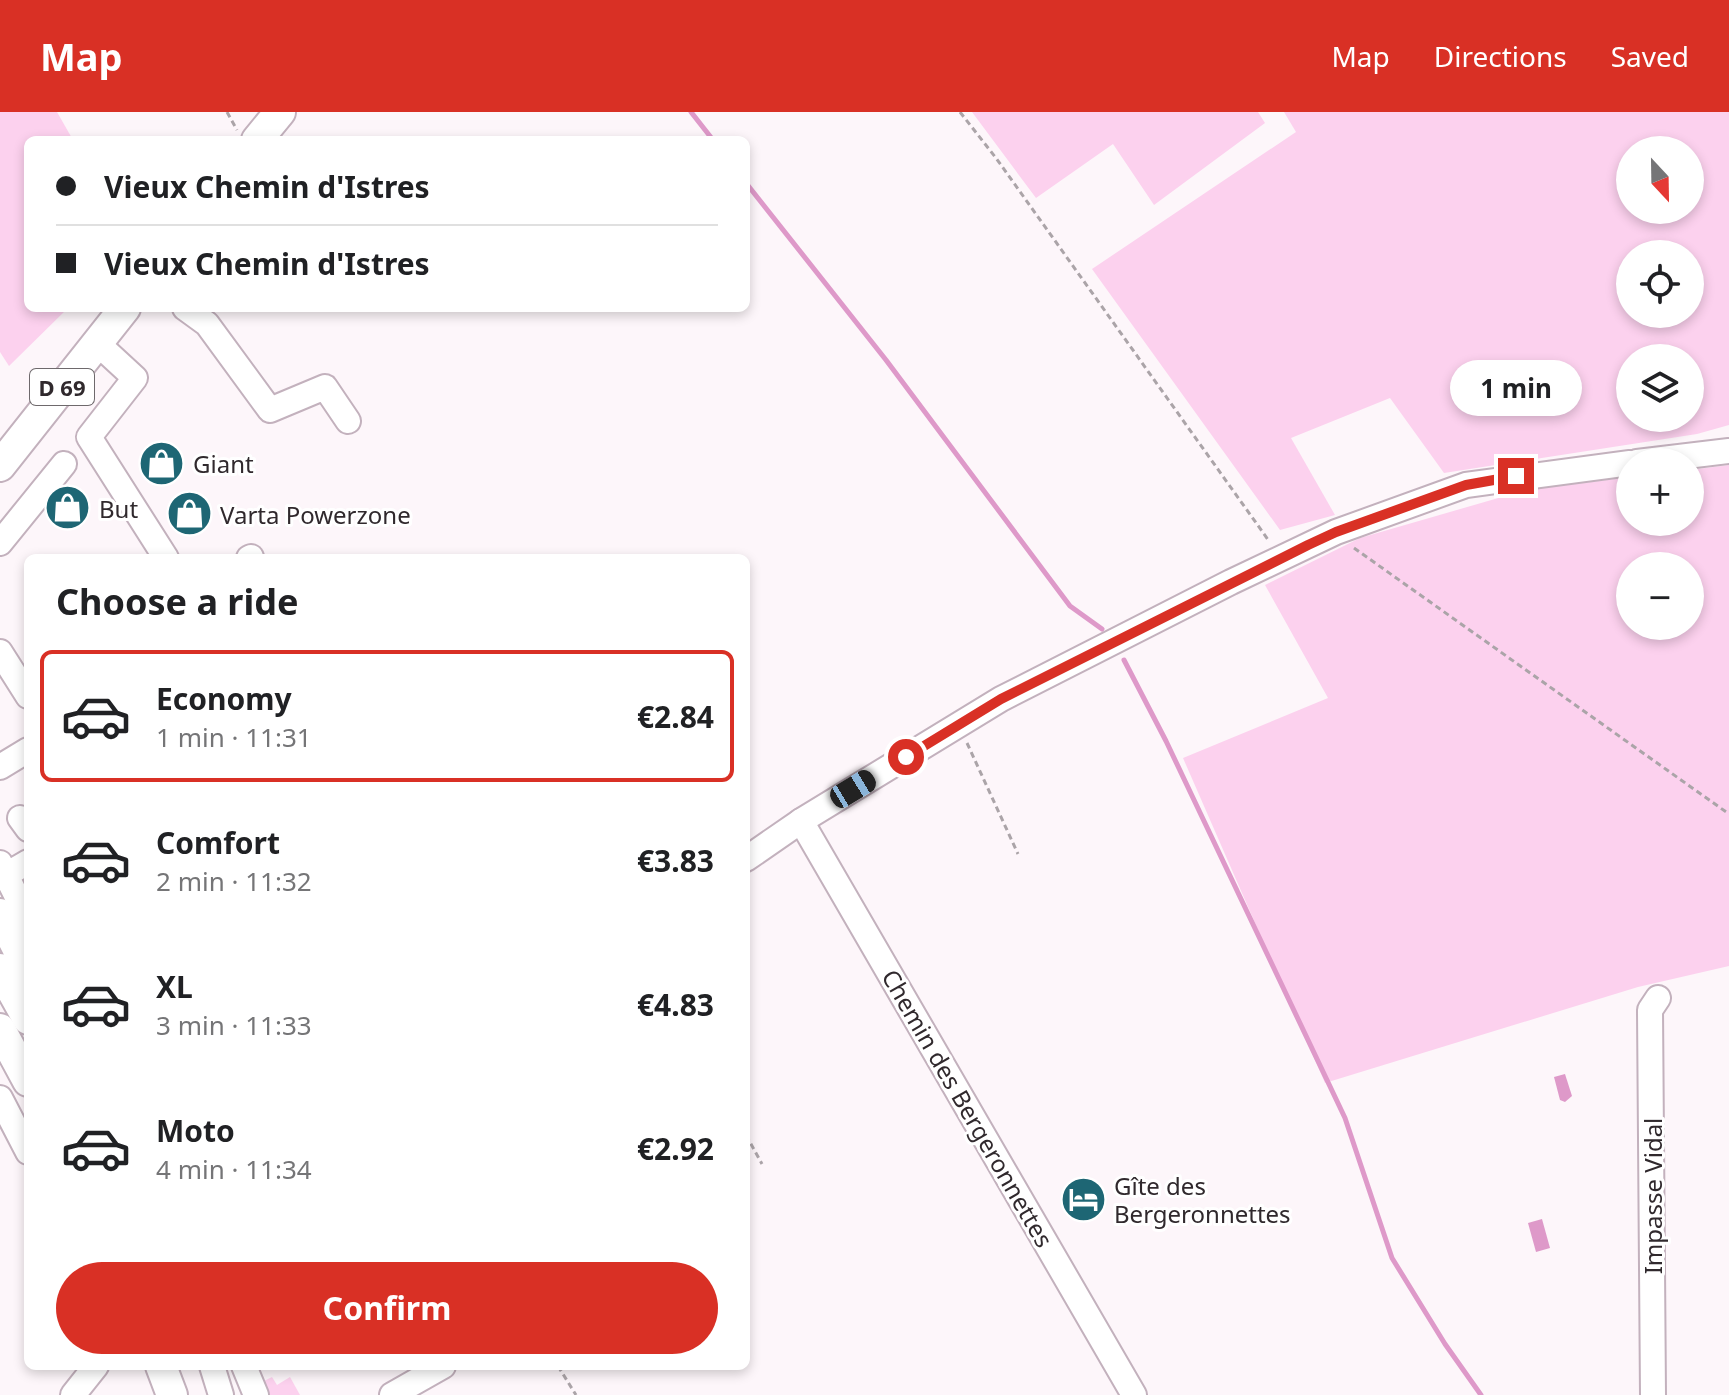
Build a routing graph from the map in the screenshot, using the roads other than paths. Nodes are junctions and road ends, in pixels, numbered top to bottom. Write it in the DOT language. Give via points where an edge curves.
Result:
graph roads {
  1 [pos="280,112"];
  2 [pos="260,136"];
  3 [pos="122,312"];
  4 [pos="190,312"];
  5 [pos="97,343"];
  6 [pos="348,421"];
  7 [pos="1729,451"];
  8 [pos="1704,454"];
  9 [pos="64,464"];
  10 [pos="1616,465"];
  11 [pos="0,466"];
  12 [pos="0,543"];
  13 [pos="163,554"];
  14 [pos="0,652"];
  15 [pos="24,690"];
  16 [pos="24,752"];
  17 [pos="0,767"];
  18 [pos="801,821"];
  19 [pos="750,856"];
  20 [pos="24,863"];
  21 [pos="3,869"];
  22 [pos="24,911"];
  23 [pos="0,914"];
  24 [pos="24,961"];
  25 [pos="0,969"];
  26 [pos="1658,998"];
  27 [pos="24,1012"];
  28 [pos="0,1029"];
  29 [pos="24,1074"];
  30 [pos="0,1098"];
  31 [pos="24,1144"];
  32 [pos="93,1370"];
  33 [pos="246,1370"];
  34 [pos="436,1370"];
  35 [pos="183,1376"];
  36 [pos="73,1395"];
  37 [pos="221,1395"];
  38 [pos="256,1395"];
  39 [pos="392,1395"];
  40 [pos="1134,1395"];
  41 [pos="1653,1395"];
  1 -- 2 [label="main road"];
  3 -- 5 [label="main road, D 69"];
  4 -- 6 [label="street" via="207,324 270,410 325,387"];
  5 -- 11 [label="main road, D 69"];
  5 -- 13 [label="street" via="135,378 89,437"];
  7 -- 8 [label="street"];
  9 -- 12 [label="street"];
  10 -- 18 [label="street" via="1466,485 1336,532 1001,699"];
  14 -- 15 [label="street"];
  16 -- 17 [label="street"];
  18 -- 19 [label="street"];
  18 -- 40 [label="street, Chemin des Bergeronnettes"];
  20 -- 21 [label="street"];
  21 -- 22 [label="street"];
  23 -- 24 [label="main road"];
  25 -- 27 [label="main road"];
  26 -- 41 [label="street, Impasse Vidal" via="1650,1010"];
  28 -- 29 [label="main road"];
  30 -- 31 [label="street"];
  32 -- 36 [label="street"];
  33 -- 38 [label="street"];
  34 -- 39 [label="street"];
  35 -- 37 [label="street"];
}
